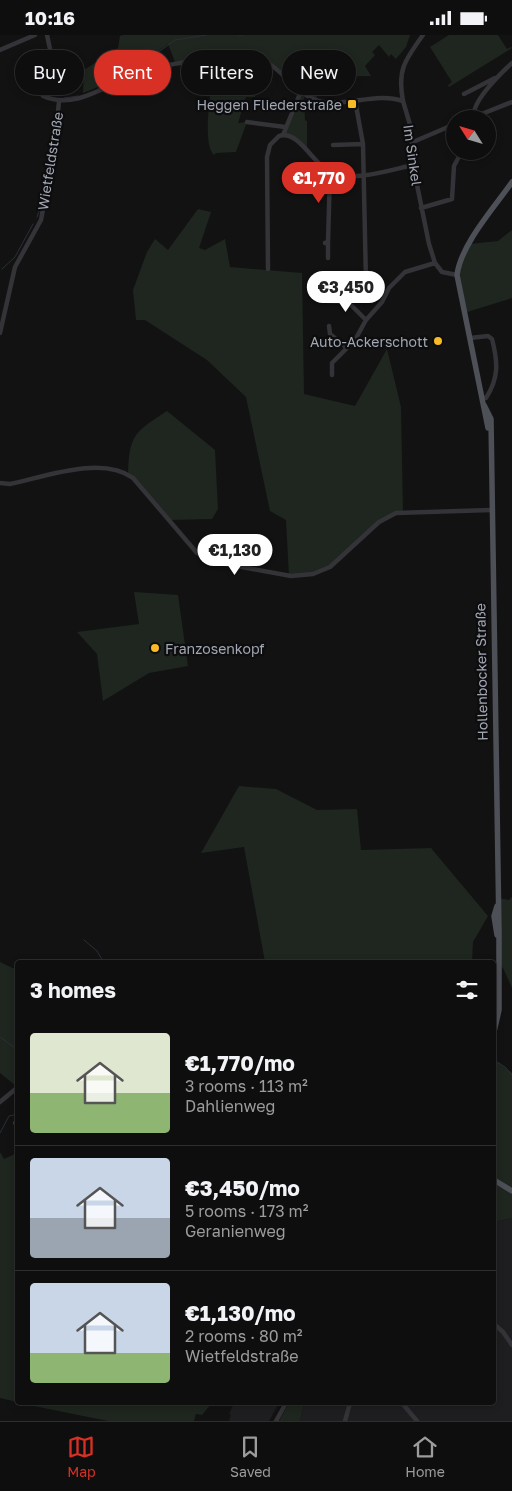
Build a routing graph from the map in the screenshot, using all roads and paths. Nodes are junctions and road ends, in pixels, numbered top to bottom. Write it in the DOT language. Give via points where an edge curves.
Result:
graph roads {
  1 [pos="35,35"];
  2 [pos="47,35"];
  3 [pos="423,35"];
  4 [pos="0,50"];
  5 [pos="512,63"];
  6 [pos="282,75"];
  7 [pos="498,77"];
  8 [pos="464,94"];
  9 [pos="299,95"];
  10 [pos="309,95"];
  11 [pos="355,100"];
  12 [pos="59,101"];
  13 [pos="402,101"];
  14 [pos="512,101"];
  15 [pos="473,110"];
  16 [pos="490,110"];
  17 [pos="247,122"];
  18 [pos="285,127"];
  19 [pos="446,128"];
  20 [pos="283,135"];
  21 [pos="413,142"];
  22 [pos="364,144"];
  23 [pos="333,145"];
  24 [pos="457,160"];
  25 [pos="413,165"];
  26 [pos="330,173"];
  27 [pos="365,174"];
  28 [pos="512,182"];
  29 [pos="421,208"];
  30 [pos="328,258"];
  31 [pos="435,263"];
  32 [pos="268,269"];
  33 [pos="457,275"];
  34 [pos="366,282"];
  35 [pos="327,301"];
  36 [pos="366,320"];
  37 [pos="329,326"];
  38 [pos="0,333"];
  39 [pos="470,338"];
  40 [pos="347,348"];
  41 [pos="332,375"];
  42 [pos="484,401"];
  43 [pos="0,483"];
  44 [pos="491,510"];
  45 [pos="496,1023"];
  46 [pos="15,1090"];
  47 [pos="0,1103"];
  48 [pos="496,1182"];
  49 [pos="512,1191"];
  50 [pos="496,1326"];
  51 [pos="512,1345"];
  52 [pos="285,1405"];
  53 [pos="349,1405"];
  54 [pos="404,1405"];
  55 [pos="276,1421"];
  56 [pos="345,1421"];
  57 [pos="417,1421"];
  1 -- 4 [label="street"];
  2 -- 12 [label="street" via="50,49 40,68 37,85 43,97"];
  3 -- 13 [label="street, Im Sinkel" via="405,59 400,85"];
  5 -- 7 [label="street"];
  6 -- 12 [label="street" via="258,60 204,60 144,71 79,99"];
  7 -- 8 [label="street"];
  7 -- 15 [label="street"];
  9 -- 18 [label="street"];
  10 -- 11 [label="street" via="322,102"];
  11 -- 13 [label="street" via="384,97"];
  11 -- 22 [label="street"];
  12 -- 38 [label="street, Wietfeldstraße" via="41,220 15,267"];
  13 -- 21 [label="street, Im Sinkel"];
  14 -- 16 [label="street"];
  17 -- 18 [label="street"];
  18 -- 20 [label="street"];
  19 -- 21 [label="street"];
  20 -- 26 [label="street" via="296,139"];
  20 -- 32 [label="street" via="270,145 267,157"];
  21 -- 25 [label="street, Im Sinkel"];
  22 -- 23 [label="street"];
  22 -- 27 [label="street"];
  24 -- 29 [label="street" via="452,199"];
  25 -- 27 [label="street"];
  25 -- 29 [label="street, Im Sinkel"];
  26 -- 27 [label="street" via="351,177"];
  26 -- 30 [label="street"];
  27 -- 34 [label="street"];
  28 -- 33 [label="main road, Hollenbocker Straße" via="469,244"];
  29 -- 31 [label="street, Im Sinkel"];
  31 -- 33 [label="street" via="442,272"];
  31 -- 36 [label="street" via="405,272"];
  33 -- 39 [label="main road, Hollenbocker Straße"];
  35 -- 36 [label="street" via="348,302"];
  36 -- 40 [label="street"];
  37 -- 40 [label="street" via="330,334"];
  39 -- 42 [label="main road, Hollenbocker Straße"];
  39 -- 42 [label="street" via="488,336 496,351 498,373"];
  40 -- 41 [label="street" via="332,363"];
  42 -- 44 [label="main road, Hollenbocker Straße" via="490,439"];
  43 -- 44 [label="street" via="10,484 72,469 124,473 133,478 197,553 220,563 291,576 312,574 330,567 379,521 396,513"];
  44 -- 45 [label="main road, Hollenbocker Straße" via="498,904 499,1010"];
  46 -- 47 [label="street"];
  48 -- 49 [label="main road"];
  50 -- 51 [label="street"];
  52 -- 55 [label="street"];
  53 -- 56 [label="street"];
  54 -- 57 [label="street"];
}
